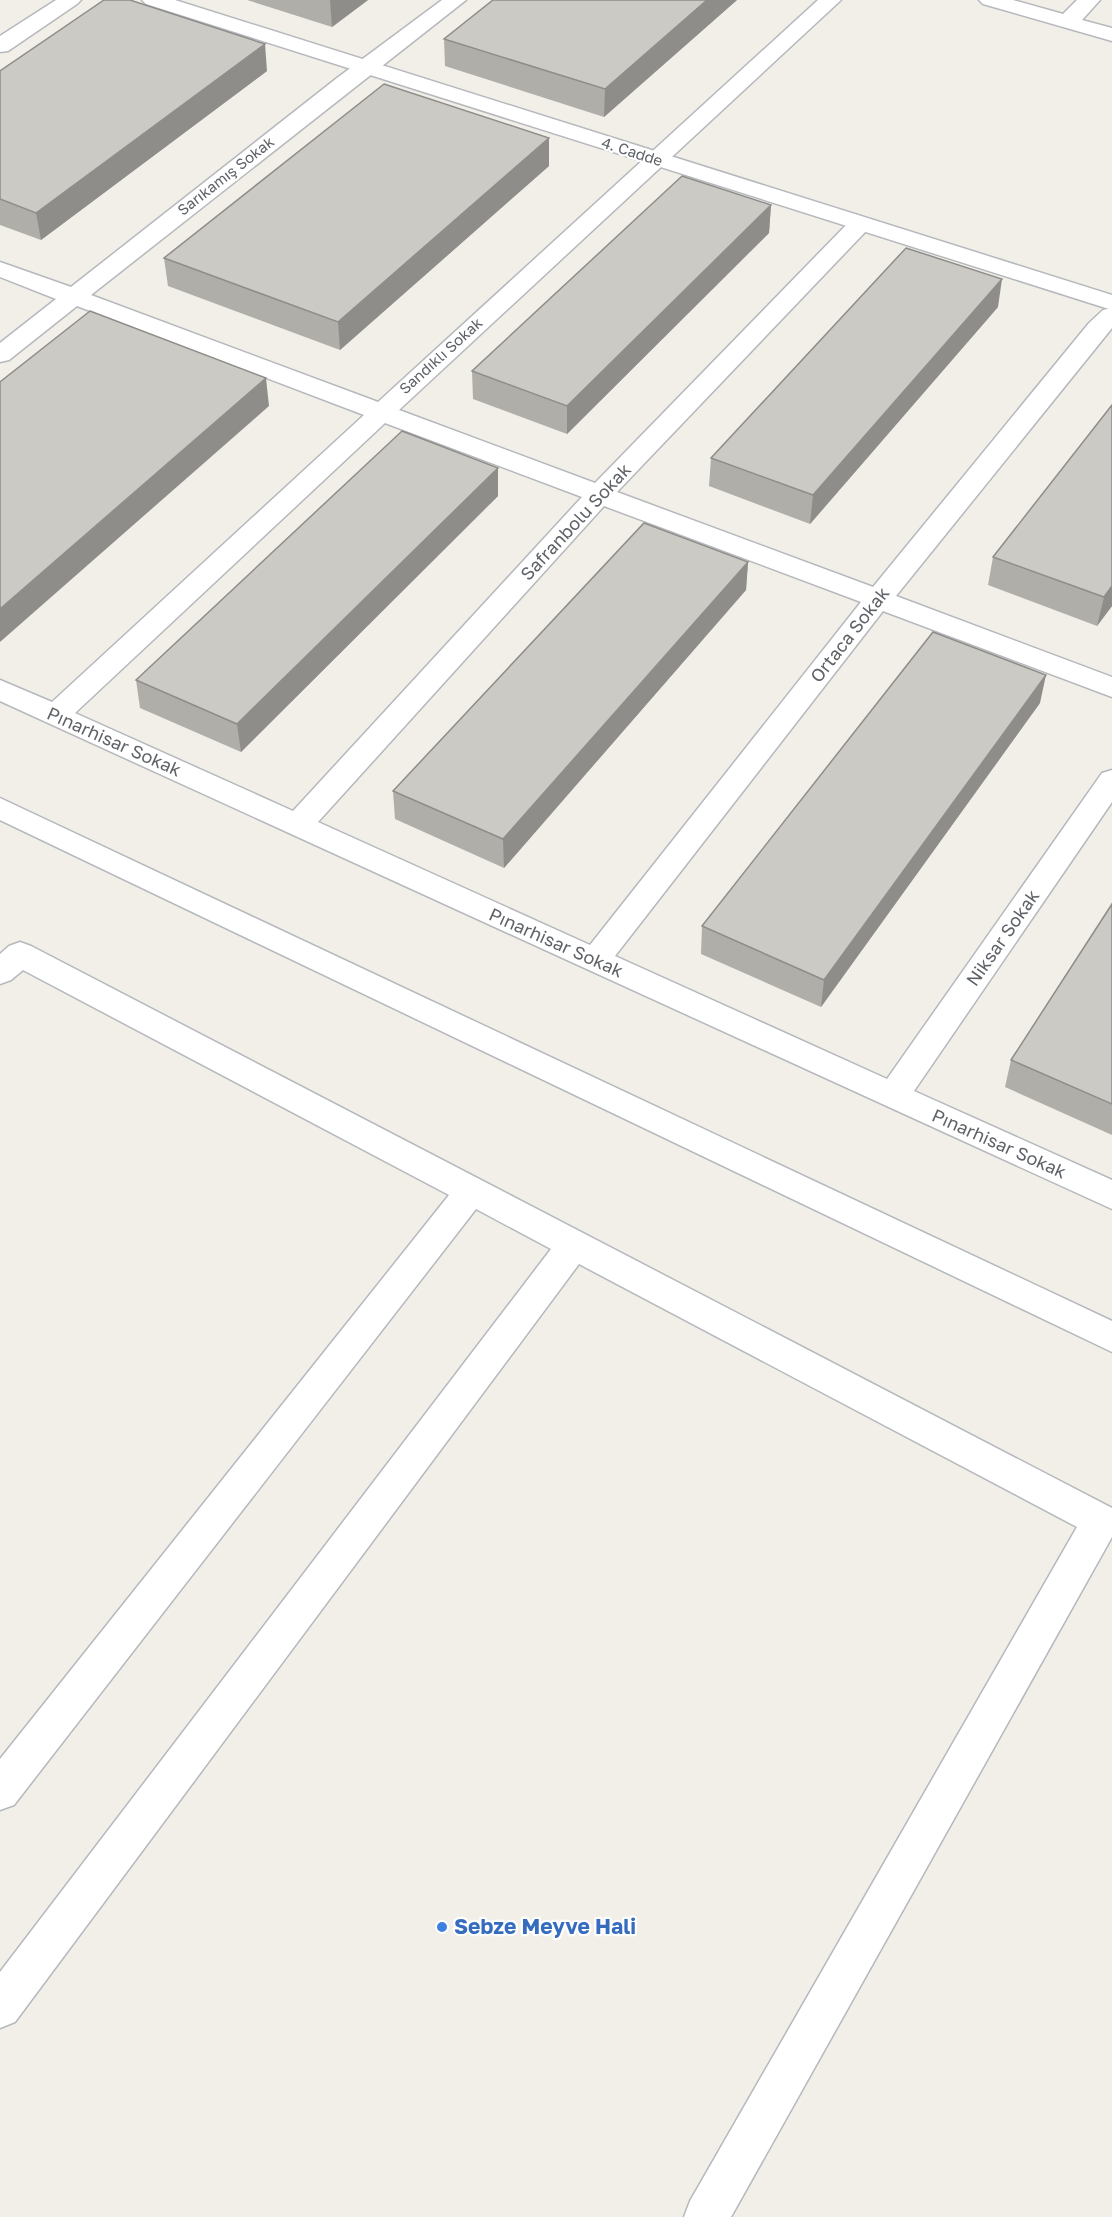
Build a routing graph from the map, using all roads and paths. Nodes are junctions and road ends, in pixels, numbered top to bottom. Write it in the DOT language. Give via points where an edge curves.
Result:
graph roads {
  1 [pos="70,0"];
  2 [pos="153,0"];
  3 [pos="455,0"];
  4 [pos="830,0"];
  5 [pos="990,0"];
  6 [pos="1089,0"];
  7 [pos="1068,22"];
  8 [pos="1112,35"];
  9 [pos="0,46"];
  10 [pos="367,68"];
  11 [pos="656,159"];
  12 [pos="860,224"];
  13 [pos="0,269"];
  14 [pos="73,296"];
  15 [pos="1112,303"];
  16 [pos="1112,315"];
  17 [pos="0,355"];
  18 [pos="380,412"];
  19 [pos="600,495"];
  20 [pos="878,599"];
  21 [pos="1112,687"];
  22 [pos="0,690"];
  23 [pos="56,715"];
  24 [pos="1112,780"];
  25 [pos="0,808"];
  26 [pos="298,825"];
  27 [pos="595,960"];
  28 [pos="0,972"];
  29 [pos="893,1096"];
  30 [pos="471,1191"];
  31 [pos="1112,1195"];
  32 [pos="574,1245"];
  33 [pos="1112,1337"];
  34 [pos="0,1791"];
  35 [pos="0,2007"];
  36 [pos="706,2217"];
  1 -- 9 [label="street"];
  2 -- 10 [label="street, 4. Cadde"];
  3 -- 10 [label="street, Sarıkamış Sokak"];
  4 -- 11 [label="street, Sandıklı Sokak"];
  5 -- 7 [label="street"];
  6 -- 7 [label="street"];
  7 -- 8 [label="street"];
  10 -- 11 [label="street, 4. Cadde"];
  10 -- 14 [label="street, Sarıkamış Sokak"];
  11 -- 12 [label="street, 4. Cadde"];
  11 -- 18 [label="street, Sandıklı Sokak"];
  12 -- 15 [label="street, 4. Cadde"];
  12 -- 19 [label="street, Safranbolu Sokak"];
  13 -- 14 [label="street"];
  14 -- 17 [label="street, Sarıkamış Sokak"];
  14 -- 18 [label="street"];
  16 -- 20 [label="street, Ortaca Sokak"];
  18 -- 19 [label="street"];
  18 -- 23 [label="street, Sandıklı Sokak"];
  19 -- 20 [label="street"];
  19 -- 26 [label="street, Safranbolu Sokak"];
  20 -- 21 [label="street"];
  20 -- 27 [label="street, Ortaca Sokak"];
  22 -- 23 [label="street, Pınarhisar Sokak"];
  23 -- 26 [label="street, Pınarhisar Sokak"];
  24 -- 29 [label="street, Niksar Sokak"];
  25 -- 33 [label="street"];
  26 -- 27 [label="street, Pınarhisar Sokak"];
  27 -- 29 [label="street, Pınarhisar Sokak"];
  28 -- 30 [label="street" via="20,954"];
  29 -- 31 [label="street, Pınarhisar Sokak"];
  30 -- 32 [label="street"];
  30 -- 34 [label="street"];
  32 -- 35 [label="street"];
  32 -- 36 [label="street" via="1101,1521"];
}
